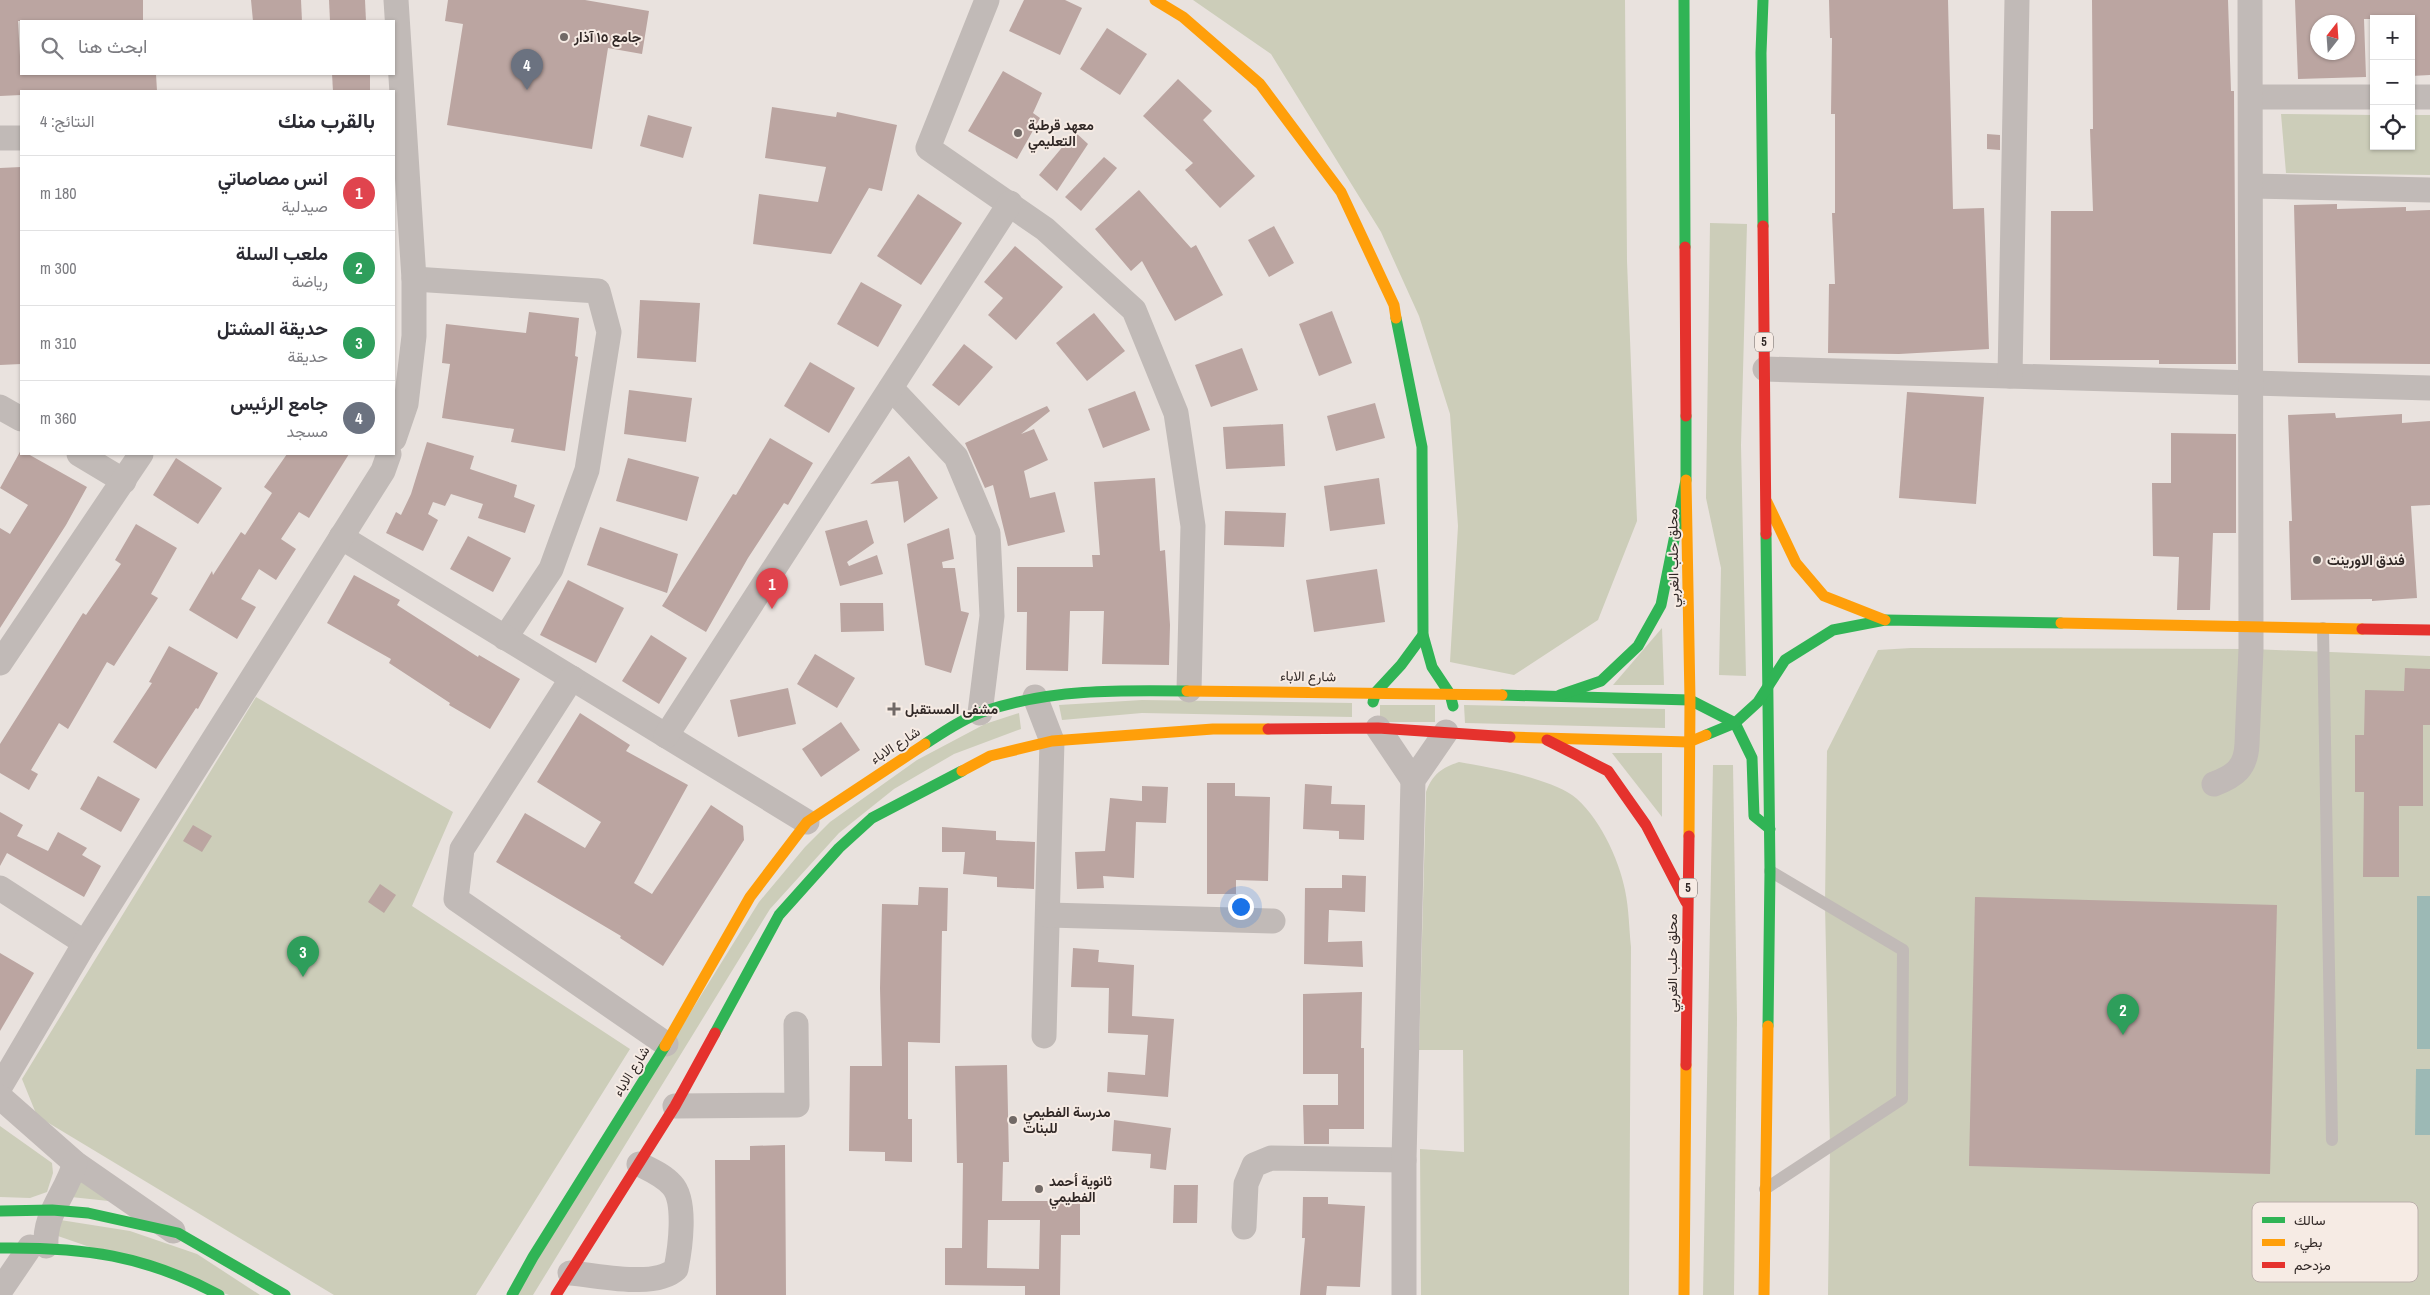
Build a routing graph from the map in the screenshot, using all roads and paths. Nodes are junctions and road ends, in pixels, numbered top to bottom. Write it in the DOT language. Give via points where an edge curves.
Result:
graph roads {
  1 [pos="396,0"];
  2 [pos="986,0"];
  3 [pos="1155,0"];
  4 [pos="1684,0"];
  5 [pos="1694,0"];
  6 [pos="1757,0"];
  7 [pos="1763,0"];
  8 [pos="2017,0"];
  9 [pos="2250,0"];
  10 [pos="1761,53"];
  11 [pos="1683,81"];
  12 [pos="2251,97"];
  13 [pos="2370,97"];
  14 [pos="2415,97"];
  15 [pos="2430,97"];
  16 [pos="0,138"];
  17 [pos="20,138"];
  18 [pos="2251,186"];
  19 [pos="2430,190"];
  20 [pos="1010,204"];
  21 [pos="414,279"];
  22 [pos="1764,369"];
  23 [pos="2010,376"];
  24 [pos="2251,383"];
  25 [pos="891,388"];
  26 [pos="2430,388"];
  27 [pos="0,406"];
  28 [pos="20,418"];
  29 [pos="395,436"];
  30 [pos="81,455"];
  31 [pos="140,455"];
  32 [pos="389,455"];
  33 [pos="1686,480"];
  34 [pos="124,481"];
  35 [pos="1766,502"];
  36 [pos="342,538"];
  37 [pos="1885,620"];
  38 [pos="2251,627"];
  39 [pos="2323,628"];
  40 [pos="2430,630"];
  41 [pos="1423,635"];
  42 [pos="505,638"];
  43 [pos="0,663"];
  44 [pos="572,678"];
  45 [pos="1769,685"];
  46 [pos="1189,690"];
  47 [pos="1376,692"];
  48 [pos="1450,694"];
  49 [pos="1560,695"];
  50 [pos="1035,696"];
  51 [pos="1690,700"];
  52 [pos="980,713"];
  53 [pos="1375,719"];
  54 [pos="1735,722"];
  55 [pos="1446,732"];
  56 [pos="666,736"];
  57 [pos="1547,740"];
  58 [pos="1052,742"];
  59 [pos="1689,742"];
  60 [pos="1413,780"];
  61 [pos="2214,784"];
  62 [pos="808,822"];
  63 [pos="1770,829"];
  64 [pos="1770,871"];
  65 [pos="0,888"];
  66 [pos="1688,904"];
  67 [pos="1048,915"];
  68 [pos="1273,921"];
  69 [pos="85,943"];
  70 [pos="796,1024"];
  71 [pos="1044,1036"];
  72 [pos="666,1044"];
  73 [pos="0,1087"];
  74 [pos="0,1097"];
  75 [pos="675,1106"];
  76 [pos="2332,1140"];
  77 [pos="1404,1160"];
  78 [pos="75,1163"];
  79 [pos="639,1164"];
  80 [pos="1765,1188"];
  81 [pos="52,1210"];
  82 [pos="0,1211"];
  83 [pos="1244,1227"];
  84 [pos="178,1234"];
  85 [pos="38,1247"];
  86 [pos="0,1248"];
  87 [pos="570,1273"];
  88 [pos="0,1291"];
  89 [pos="217,1295"];
  90 [pos="285,1295"];
  91 [pos="512,1295"];
  92 [pos="556,1295"];
  93 [pos="1404,1295"];
  94 [pos="1684,1295"];
  95 [pos="1764,1295"];
  1 -- 21 [label="street"];
  2 -- 20 [label="street" via="928,148"];
  3 -- 41 [label="main road" via="1183,17 1260,84 1341,192 1394,305 1422,447"];
  4 -- 11 [label="main road, 5"];
  5 -- 11 [label="main road, 5"];
  6 -- 10 [label="main road, 5"];
  7 -- 10 [label="main road, 5"];
  8 -- 23 [label="street"];
  9 -- 12 [label="street"];
  10 -- 22 [label="main road, 5"];
  11 -- 33 [label="main road, 5"];
  12 -- 13 [label="street"];
  12 -- 18 [label="street"];
  14 -- 15 [label="street"];
  16 -- 17 [label="street"];
  18 -- 19 [label="street"];
  18 -- 24 [label="street"];
  20 -- 25 [label="street"];
  20 -- 46 [label="street" via="1045,230 1134,310 1176,413 1193,526"];
  21 -- 29 [label="street" via="414,336 406,404"];
  21 -- 42 [label="street" via="598,292 609,332 588,470 551,569"];
  22 -- 23 [label="street"];
  22 -- 35 [label="main road, 5"];
  23 -- 24 [label="street"];
  24 -- 26 [label="street"];
  24 -- 38 [label="street"];
  25 -- 52 [label="street" via="956,457 988,533 992,616"];
  25 -- 56 [label="street"];
  27 -- 28 [label="street"];
  30 -- 34 [label="street"];
  31 -- 34 [label="street"];
  32 -- 36 [label="street" via="383,471"];
  33 -- 49 [label="main road" via="1661,605 1638,646 1601,681"];
  33 -- 51 [label="main road, محلق حلب الغربي / 5"];
  34 -- 43 [label="street"];
  35 -- 37 [label="main road" via="1796,564 1824,596"];
  35 -- 45 [label="main road, 5"];
  36 -- 42 [label="street"];
  36 -- 69 [label="street"];
  37 -- 38 [label="main road"];
  37 -- 45 [label="main road" via="1833,630 1785,660"];
  38 -- 39 [label="main road"];
  38 -- 61 [label="street" via="2246,757 2240,770"];
  39 -- 40 [label="main road"];
  39 -- 76 [label="lane"];
  41 -- 47 [label="main road"];
  41 -- 48 [label="main road" via="1432,667"];
  42 -- 44 [label="street"];
  44 -- 56 [label="street"];
  44 -- 72 [label="street" via="462,849 456,899"];
  45 -- 54 [label="main road" via="1758,702"];
  45 -- 63 [label="main road, 5"];
  46 -- 47 [label="main road, شارع الاباء"];
  46 -- 50 [label="main road, شارع الاباء" via="1111,690"];
  47 -- 48 [label="main road, شارع الاباء"];
  47 -- 53 [label="main road"];
  48 -- 49 [label="main road, شارع الاباء"];
  48 -- 55 [label="main road" via="1454,714"];
  49 -- 51 [label="main road, شارع الاباء"];
  50 -- 52 [label="main road, شارع الاباء"];
  50 -- 58 [label="street"];
  51 -- 54 [label="main road"];
  51 -- 59 [label="main road, محلق حلب الغربي / 5"];
  52 -- 62 [label="main road, شارع الاباء" via="939,735"];
  53 -- 55 [label="main road"];
  53 -- 58 [label="main road"];
  53 -- 60 [label="street"];
  54 -- 59 [label="main road"];
  54 -- 63 [label="main road" via="1752,758 1754,816"];
  55 -- 57 [label="main road"];
  55 -- 60 [label="street"];
  56 -- 62 [label="street"];
  57 -- 59 [label="main road"];
  57 -- 66 [label="main road" via="1608,771 1646,825"];
  58 -- 67 [label="street"];
  58 -- 75 [label="main road" via="990,756 872,818 839,848 779,915"];
  59 -- 66 [label="main road, محلق حلب الغربي / 5"];
  60 -- 77 [label="street"];
  62 -- 72 [label="main road, شارع الاباء" via="750,898"];
  63 -- 64 [label="main road, 5"];
  64 -- 80 [label="main road, 5"];
  64 -- 80 [label="lane" via="1903,950 1902,1099"];
  65 -- 69 [label="street"];
  66 -- 94 [label="main road, محلق حلب الغربي / 5"];
  67 -- 68 [label="street"];
  67 -- 71 [label="street"];
  69 -- 73 [label="street"];
  70 -- 75 [label="street" via="797,1105"];
  72 -- 91 [label="main road, شارع الاباء"];
  74 -- 78 [label="street"];
  75 -- 79 [label="main road"];
  77 -- 83 [label="street" via="1270,1158 1254,1165 1246,1184"];
  77 -- 93 [label="street"];
  78 -- 81 [label="street" via="66,1188"];
  78 -- 84 [label="street"];
  79 -- 87 [label="main road"];
  79 -- 87 [label="street" via="663,1176 674,1186 679,1198 681,1220 676,1270 669,1276 649,1279"];
  80 -- 95 [label="main road, 5"];
  81 -- 82 [label="main road"];
  81 -- 84 [label="main road" via="88,1213"];
  81 -- 85 [label="street"];
  84 -- 90 [label="main road"];
  85 -- 86 [label="main road"];
  85 -- 88 [label="street"];
  85 -- 89 [label="main road" via="115,1254 158,1265"];
  87 -- 92 [label="main road"];
}
